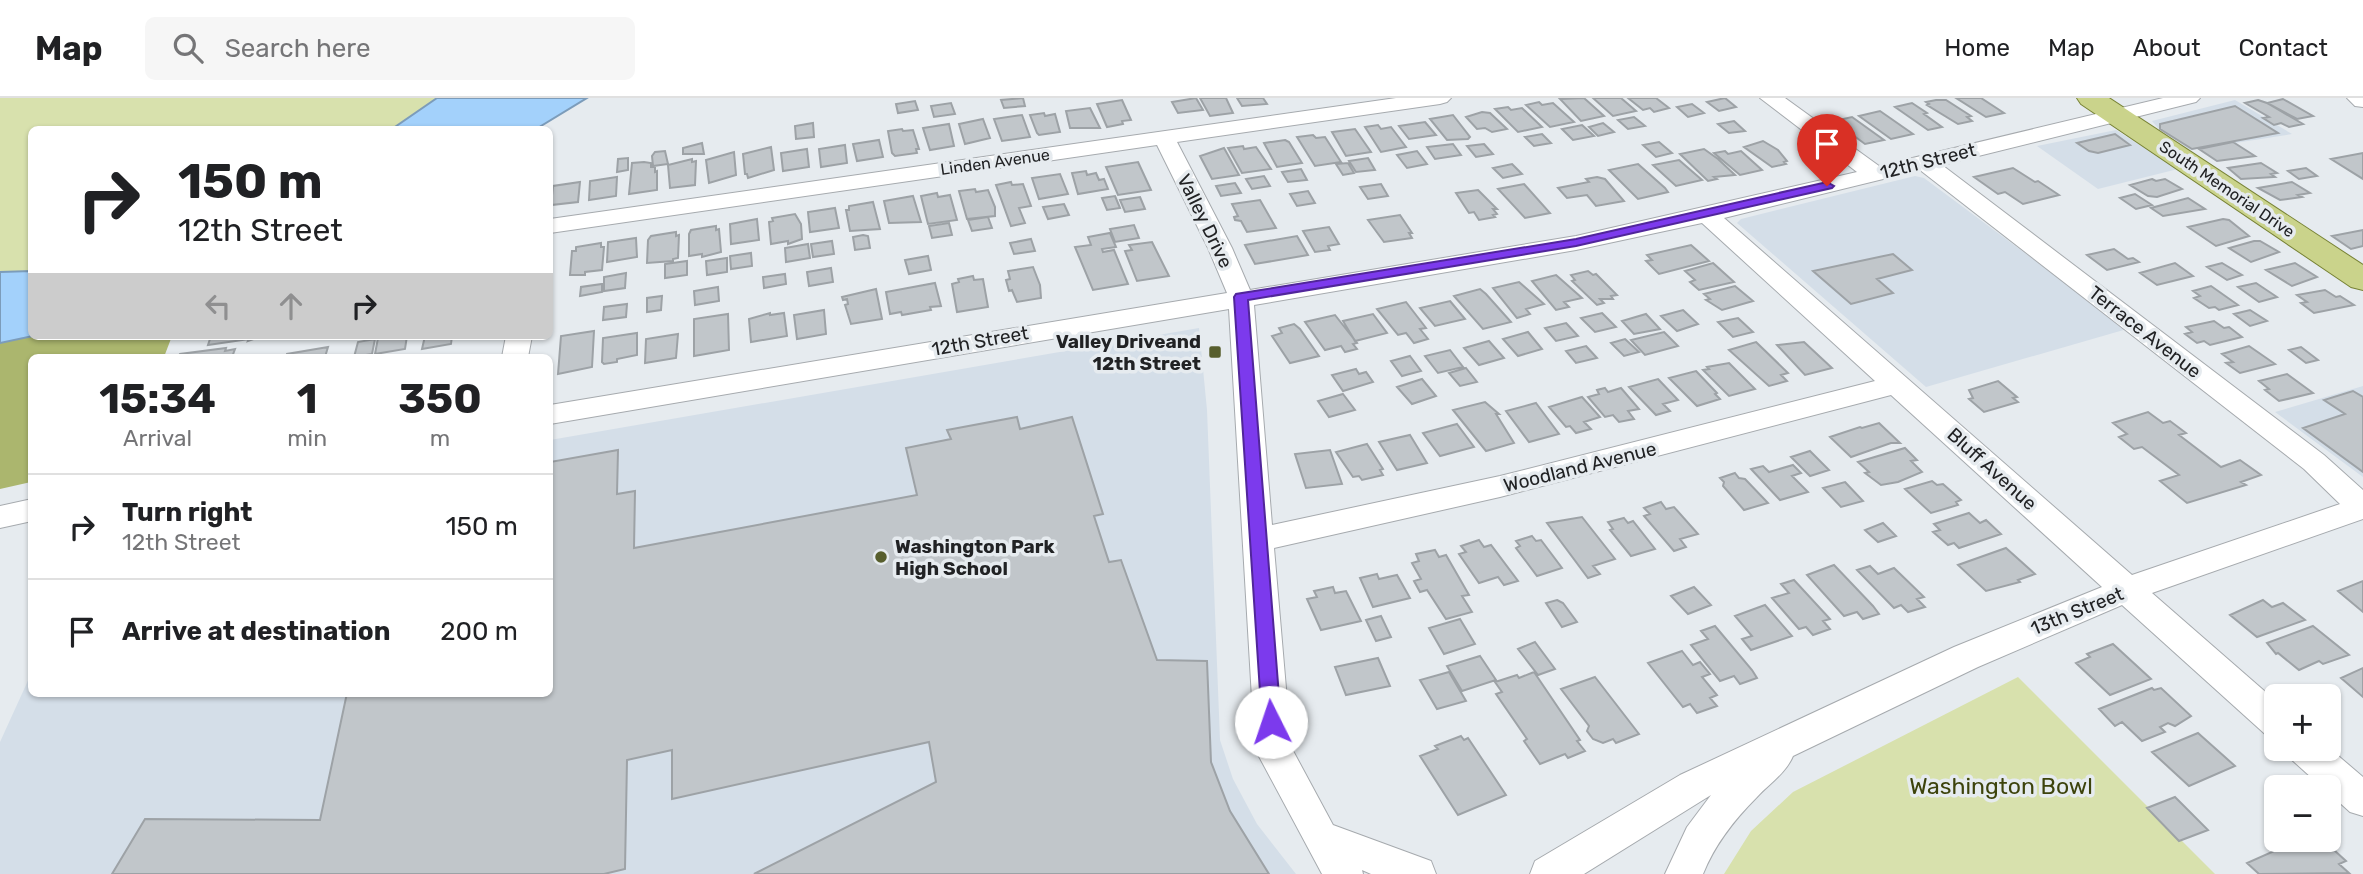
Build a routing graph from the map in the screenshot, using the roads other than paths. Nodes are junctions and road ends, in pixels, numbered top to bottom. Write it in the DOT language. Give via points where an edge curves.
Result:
graph roads {
  1 [pos="1440,98"];
  2 [pos="1771,98"];
  3 [pos="2091,98"];
  4 [pos="2189,98"];
  5 [pos="2358,98"];
  6 [pos="2363,101"];
  7 [pos="2117,116"];
  8 [pos="1164,138"];
  9 [pos="1924,162"];
  10 [pos="1875,174"];
  11 [pos="1707,215"];
  12 [pos="553,226"];
  13 [pos="2363,280"];
  14 [pos="1241,297"];
  15 [pos="1897,384"];
  16 [pos="553,414"];
  17 [pos="2363,507"];
  18 [pos="28,511"];
  19 [pos="0,517"];
  20 [pos="1260,539"];
  21 [pos="2126,590"];
  22 [pos="2264,712"];
  23 [pos="1798,735"];
  24 [pos="2319,761"];
  25 [pos="2363,800"];
  26 [pos="1320,837"];
  27 [pos="1345,874"];
  28 [pos="1417,874"];
  29 [pos="1549,874"];
  30 [pos="1684,874"];
  1 -- 8 [label="street, Linden Avenue"];
  2 -- 10 [label="street"];
  3 -- 7 [label="main road, South Memorial Drive"];
  4 -- 7 [label="street, 12th Street"];
  5 -- 6 [label="street"];
  7 -- 9 [label="street, 12th Street"];
  7 -- 13 [label="main road, South Memorial Drive"];
  8 -- 12 [label="street, Linden Avenue"];
  8 -- 14 [label="street, Valley Drive"];
  9 -- 10 [label="street, 12th Street"];
  9 -- 17 [label="street, Terrace Avenue" via="2314,462"];
  10 -- 11 [label="street, 12th Street"];
  11 -- 14 [label="street, 12th Street" via="1576,243"];
  11 -- 15 [label="street, Bluff Avenue"];
  14 -- 16 [label="street, 12th Street"];
  14 -- 20 [label="street, Valley Drive"];
  15 -- 20 [label="street, Woodland Avenue" via="1553,475"];
  15 -- 21 [label="street, Bluff Avenue"];
  17 -- 21 [label="street, 13th Street"];
  18 -- 19 [label="street"];
  20 -- 26 [label="street, Valley Drive" via="1273,749"];
  21 -- 22 [label="street, Bluff Avenue"];
  21 -- 23 [label="street, 13th Street"];
  23 -- 29 [label="street, 13th Street" via="1693,786"];
  23 -- 30 [label="street, 13th Street" via="1725,803 1689,858"];
  24 -- 25 [label="street"];
  26 -- 27 [label="street, Valley Drive"];
  26 -- 28 [label="street"];
}
